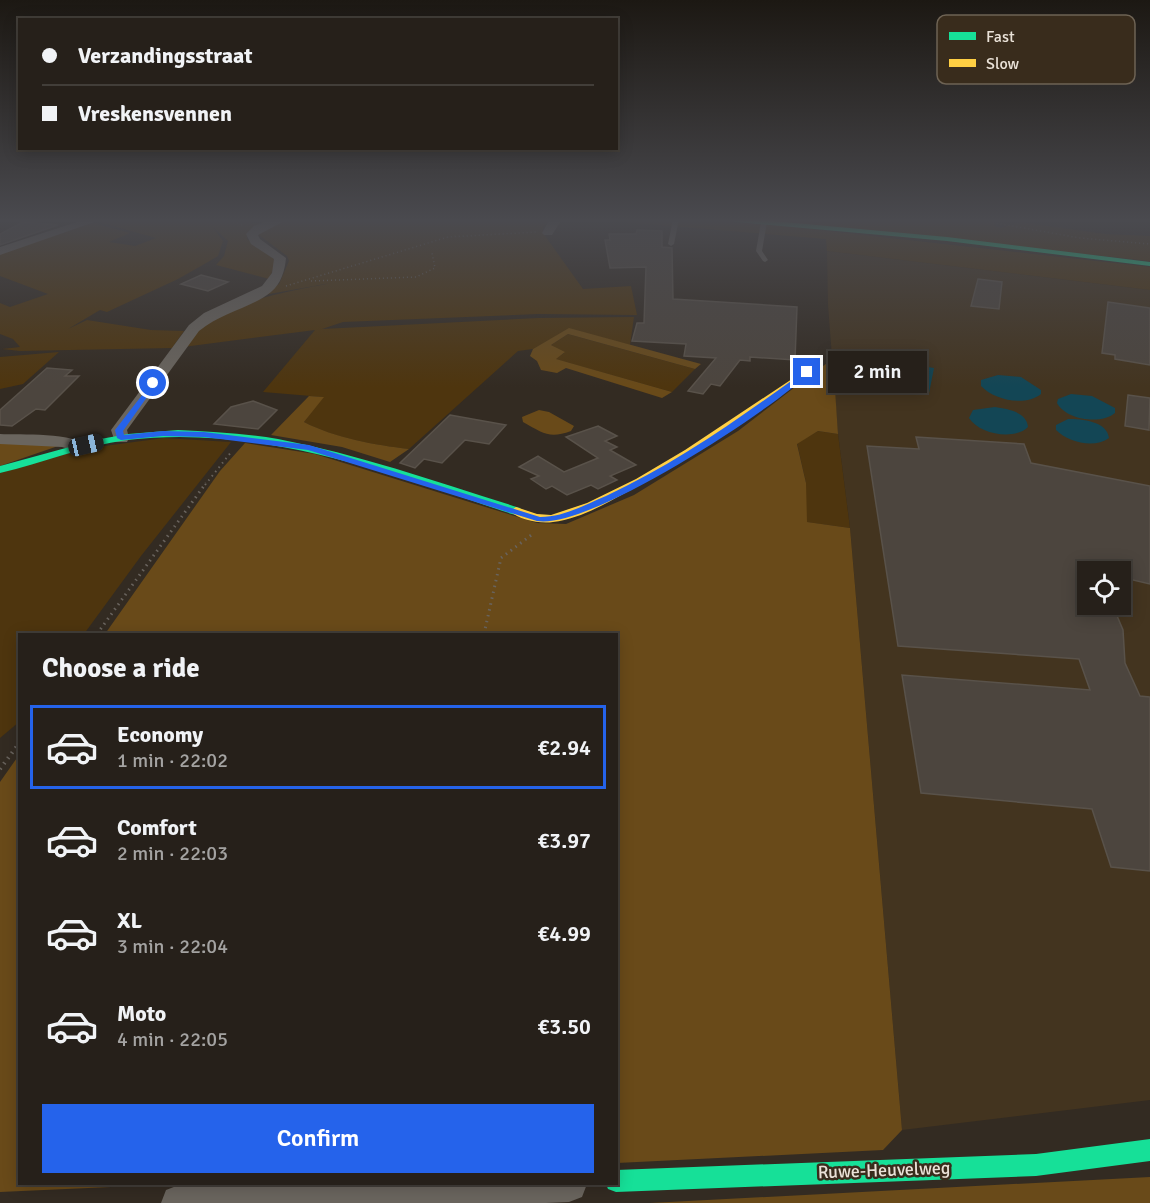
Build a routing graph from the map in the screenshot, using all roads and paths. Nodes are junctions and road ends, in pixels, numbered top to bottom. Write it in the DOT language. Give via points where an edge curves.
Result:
graph roads {
  1 [pos="276,275"];
  2 [pos="322,275"];
  3 [pos="420,275"];
  4 [pos="289,285"];
  5 [pos="264,290"];
  6 [pos="807,372"];
  7 [pos="121,438"];
  8 [pos="0,439"];
  9 [pos="243,439"];
  10 [pos="79,447"];
  11 [pos="0,470"];
  12 [pos="553,519"];
  13 [pos="98,633"];
  14 [pos="484,633"];
  15 [pos="18,745"];
  16 [pos="0,770"];
  17 [pos="1150,1150"];
  18 [pos="618,1181"];
  19 [pos="548,1185"];
  20 [pos="179,1203"];
  1 -- 5 [label="street"];
  2 -- 4 [label="path"];
  3 -- 4 [label="path" via="324,279"];
  4 -- 5 [label="path"];
  5 -- 7 [label="street" via="209,316 194,328 119,430"];
  6 -- 12 [label="street" via="654,477 576,513"];
  7 -- 9 [label="street" via="181,433"];
  7 -- 10 [label="street"];
  8 -- 10 [label="street" via="64,442"];
  9 -- 12 [label="street" via="309,448 540,519"];
  9 -- 13 [label="path" via="214,472"];
  10 -- 11 [label="street"];
  12 -- 14 [label="path" via="501,558"];
  15 -- 16 [label="path"];
  17 -- 18 [label="street, Ruwe-Heuvelweg" via="1036,1165"];
  19 -- 20 [label="street"];
}
